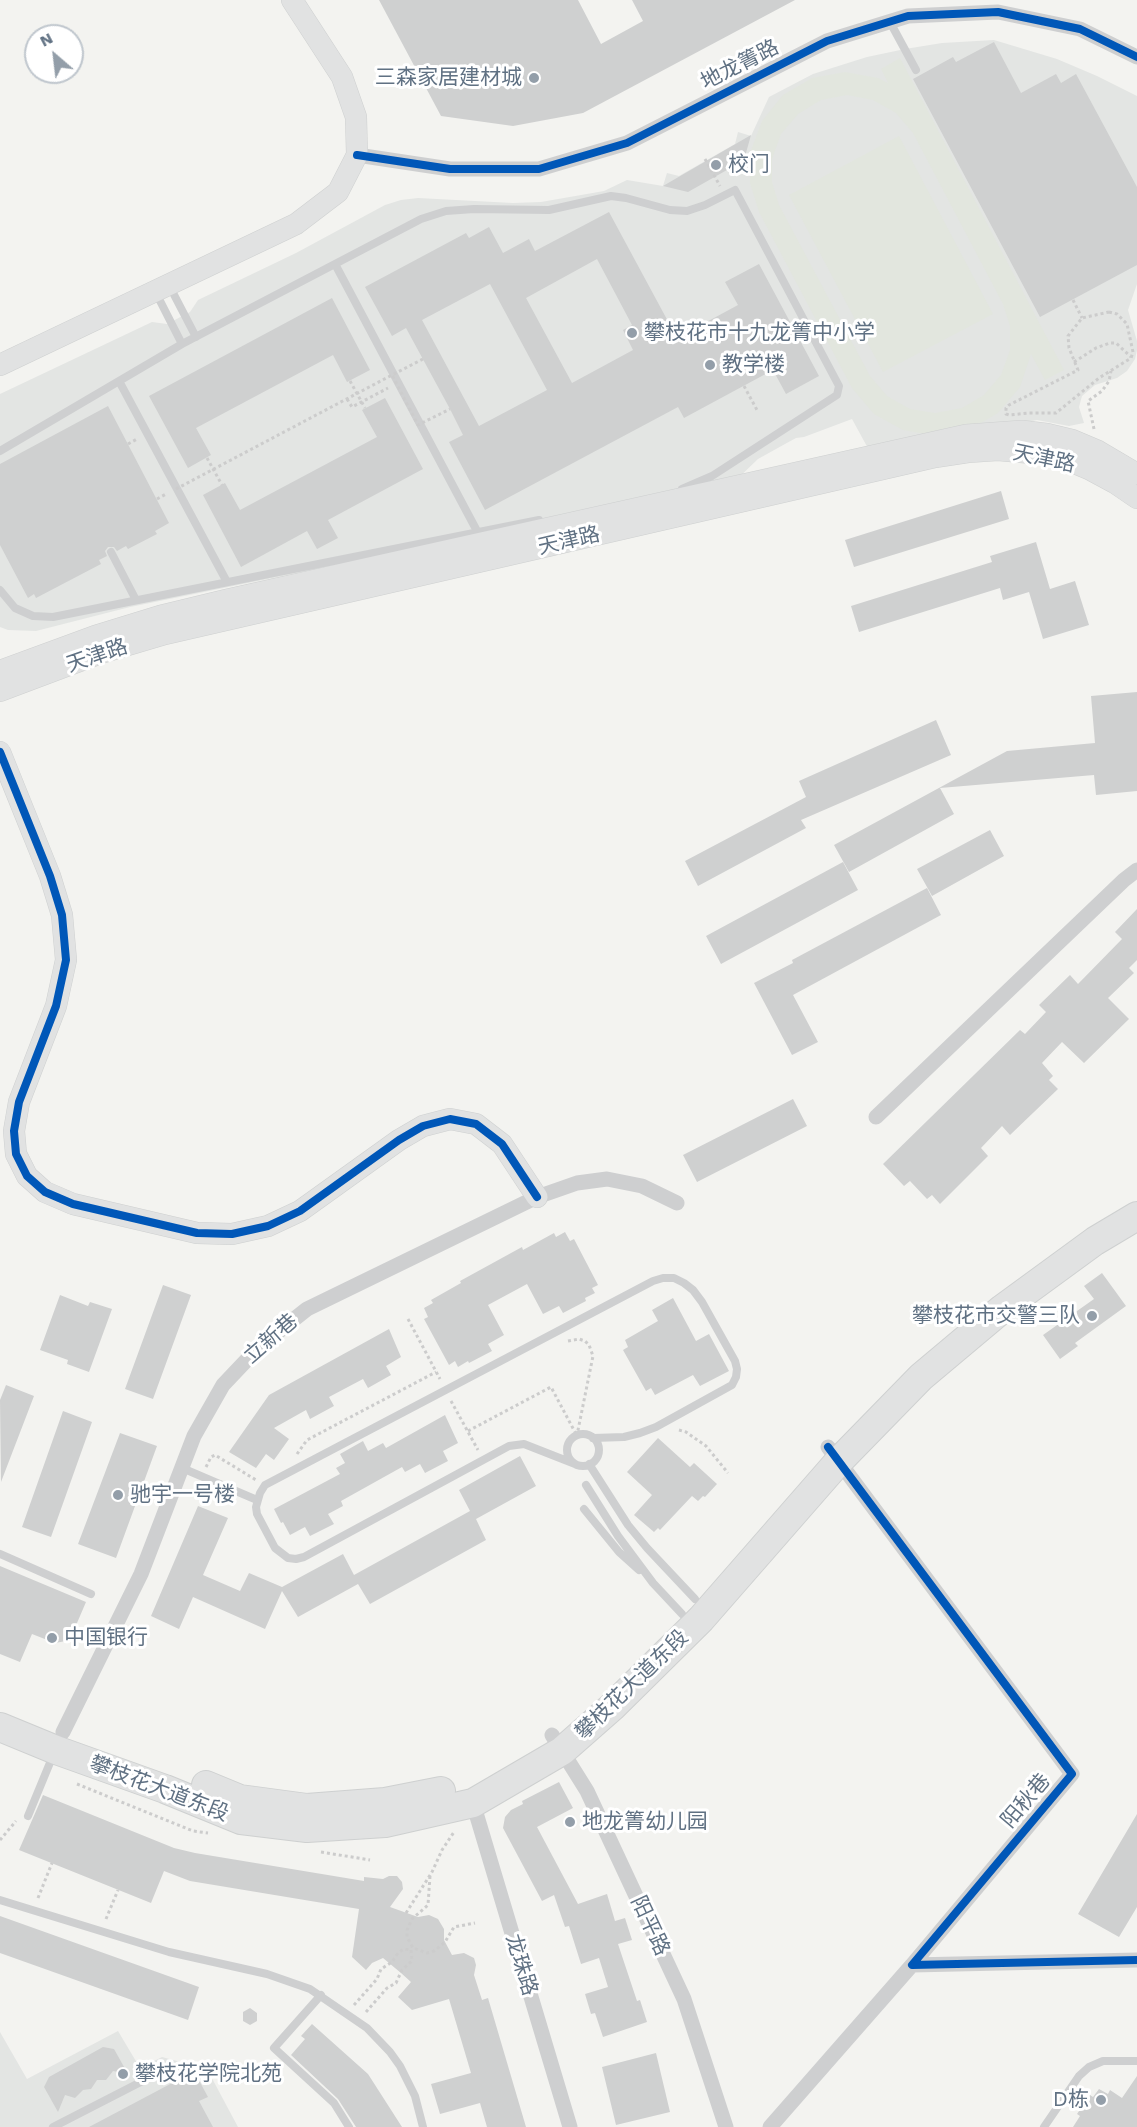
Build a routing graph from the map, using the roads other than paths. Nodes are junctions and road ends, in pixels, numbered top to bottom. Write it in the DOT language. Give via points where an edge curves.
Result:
graph roads {
  1 [pos="292,0"];
  2 [pos="890,21"];
  3 [pos="1137,57"];
  4 [pos="916,70"];
  5 [pos="357,155"];
  6 [pos="335,264"];
  7 [pos="162,288"];
  8 [pos="195,337"];
  9 [pos="182,344"];
  10 [pos="0,366"];
  11 [pos="119,381"];
  12 [pos="0,452"];
  13 [pos="1137,474"];
  14 [pos="1137,498"];
  15 [pos="570,514"];
  16 [pos="547,518"];
  17 [pos="477,531"];
  18 [pos="111,552"];
  19 [pos="227,582"];
  20 [pos="0,590"];
  21 [pos="136,600"];
  22 [pos="0,671"];
  23 [pos="0,691"];
  24 [pos="0,752"];
  25 [pos="1137,870"];
  26 [pos="876,1117"];
  27 [pos="537,1197"];
  28 [pos="1137,1197"];
  29 [pos="677,1203"];
  30 [pos="1137,1216"];
  31 [pos="593,1438"];
  32 [pos="834,1454"];
  33 [pos="575,1464"];
  34 [pos="590,1464"];
  35 [pos="182,1468"];
  36 [pos="586,1485"];
  37 [pos="257,1500"];
  38 [pos="584,1509"];
  39 [pos="0,1554"];
  40 [pos="653,1583"];
  41 [pos="91,1594"];
  42 [pos="688,1606"];
  43 [pos="0,1706"];
  44 [pos="0,1727"];
  45 [pos="59,1741"];
  46 [pos="557,1743"];
  47 [pos="473,1803"];
  48 [pos="28,1816"];
  49 [pos="0,1900"];
  50 [pos="1135,1956"];
  51 [pos="912,1965"];
  52 [pos="321,1995"];
  53 [pos="1137,2061"];
  54 [pos="168,2068"];
  55 [pos="52,2127"];
  56 [pos="349,2127"];
  57 [pos="423,2127"];
  58 [pos="570,2127"];
  59 [pos="726,2127"];
  60 [pos="770,2127"];
  61 [pos="1044,2127"];
  1 -- 5 [label="main road" via="342,77 356,117"];
  2 -- 3 [label="street, 地龙箐路" via="908,16 998,12 1080,29"];
  2 -- 4 [label="lane"];
  2 -- 5 [label="street, 地龙箐路" via="827,41 627,144 539,169 450,169"];
  5 -- 7 [label="main road" via="338,192 296,224"];
  6 -- 8 [label="lane"];
  6 -- 15 [label="lane" via="421,219 446,211 549,210 611,196 687,211 735,190 839,386 837,394 693,485 652,499"];
  6 -- 17 [label="lane"];
  7 -- 8 [label="lane"];
  7 -- 9 [label="lane"];
  7 -- 10 [label="main road"];
  8 -- 9 [label="lane"];
  9 -- 11 [label="lane"];
  11 -- 12 [label="lane"];
  11 -- 19 [label="lane"];
  13 -- 22 [label="main road" via="1072,440 1047,434 1023,431 966,435 160,616"];
  14 -- 23 [label="main road, 天津路" via="1089,469 1043,454 998,450 935,457 219,621 100,653"];
  16 -- 17 [label="lane"];
  17 -- 19 [label="lane"];
  18 -- 21 [label="lane"];
  19 -- 21 [label="lane"];
  20 -- 21 [label="lane" via="15,608 33,616 53,616"];
  24 -- 27 [label="main road" via="62,915 66,960 56,1006 19,1102 14,1131 16,1154 27,1176 45,1192 73,1204 196,1233 232,1234 268,1226 300,1211 399,1140 423,1126 450,1119 476,1124 502,1144"];
  25 -- 26 [label="street"];
  27 -- 29 [label="street, 立新巷" via="577,1183 607,1179 642,1186"];
  27 -- 35 [label="street, 立新巷" via="307,1308 259,1347 223,1385 194,1436"];
  28 -- 32 [label="highway, 攀枝花大道东段" via="1084,1229 991,1297 910,1365"];
  30 -- 32 [label="highway, 攀枝花大道东段" via="1095,1241 1002,1309"];
  31 -- 33 [label="lane" via="577,1435 569,1442 568,1457"];
  31 -- 34 [label="lane" via="598,1453"];
  31 -- 37 [label="lane" via="624,1437 656,1427 732,1385 737,1369 735,1360 702,1302 693,1290 674,1278 653,1281 280,1477 265,1485"];
  32 -- 42 [label="highway, 攀枝花大道东段"];
  32 -- 46 [label="highway, 攀枝花大道东段" via="701,1619 612,1707"];
  32 -- 51 [label="street, 阳秋巷" via="1072,1774"];
  33 -- 34 [label="lane"];
  33 -- 37 [label="lane" via="524,1444 509,1446 296,1559 275,1548 257,1514"];
  34 -- 42 [label="lane"];
  35 -- 37 [label="lane"];
  35 -- 45 [label="street, 立新巷" via="141,1574"];
  36 -- 40 [label="lane"];
  38 -- 40 [label="lane" via="619,1552"];
  39 -- 41 [label="lane"];
  40 -- 42 [label="lane"];
  42 -- 46 [label="highway, 攀枝花大道东段"];
  43 -- 45 [label="highway, 攀枝花大道东段"];
  44 -- 45 [label="highway, 攀枝花大道东段"];
  45 -- 46 [label="highway, 攀枝花大道东段" via="165,1769 240,1799 307,1808 385,1802 467,1785"];
  45 -- 47 [label="highway, 攀枝花大道东段" via="241,1820 308,1828 385,1823"];
  45 -- 48 [label="lane"];
  46 -- 47 [label="highway, 攀枝花大道东段"];
  46 -- 59 [label="street, 阳平路" via="587,1791 684,1999"];
  47 -- 58 [label="street, 龙珠路"];
  49 -- 52 [label="lane" via="169,1952 278,1977"];
  50 -- 51 [label="street"];
  51 -- 60 [label="street"];
  52 -- 56 [label="lane" via="274,2048 334,2103"];
  52 -- 57 [label="lane" via="379,2039 400,2066 415,2096"];
  53 -- 61 [label="lane" via="1103,2061 1089,2067"];
  54 -- 55 [label="lane"];
}
